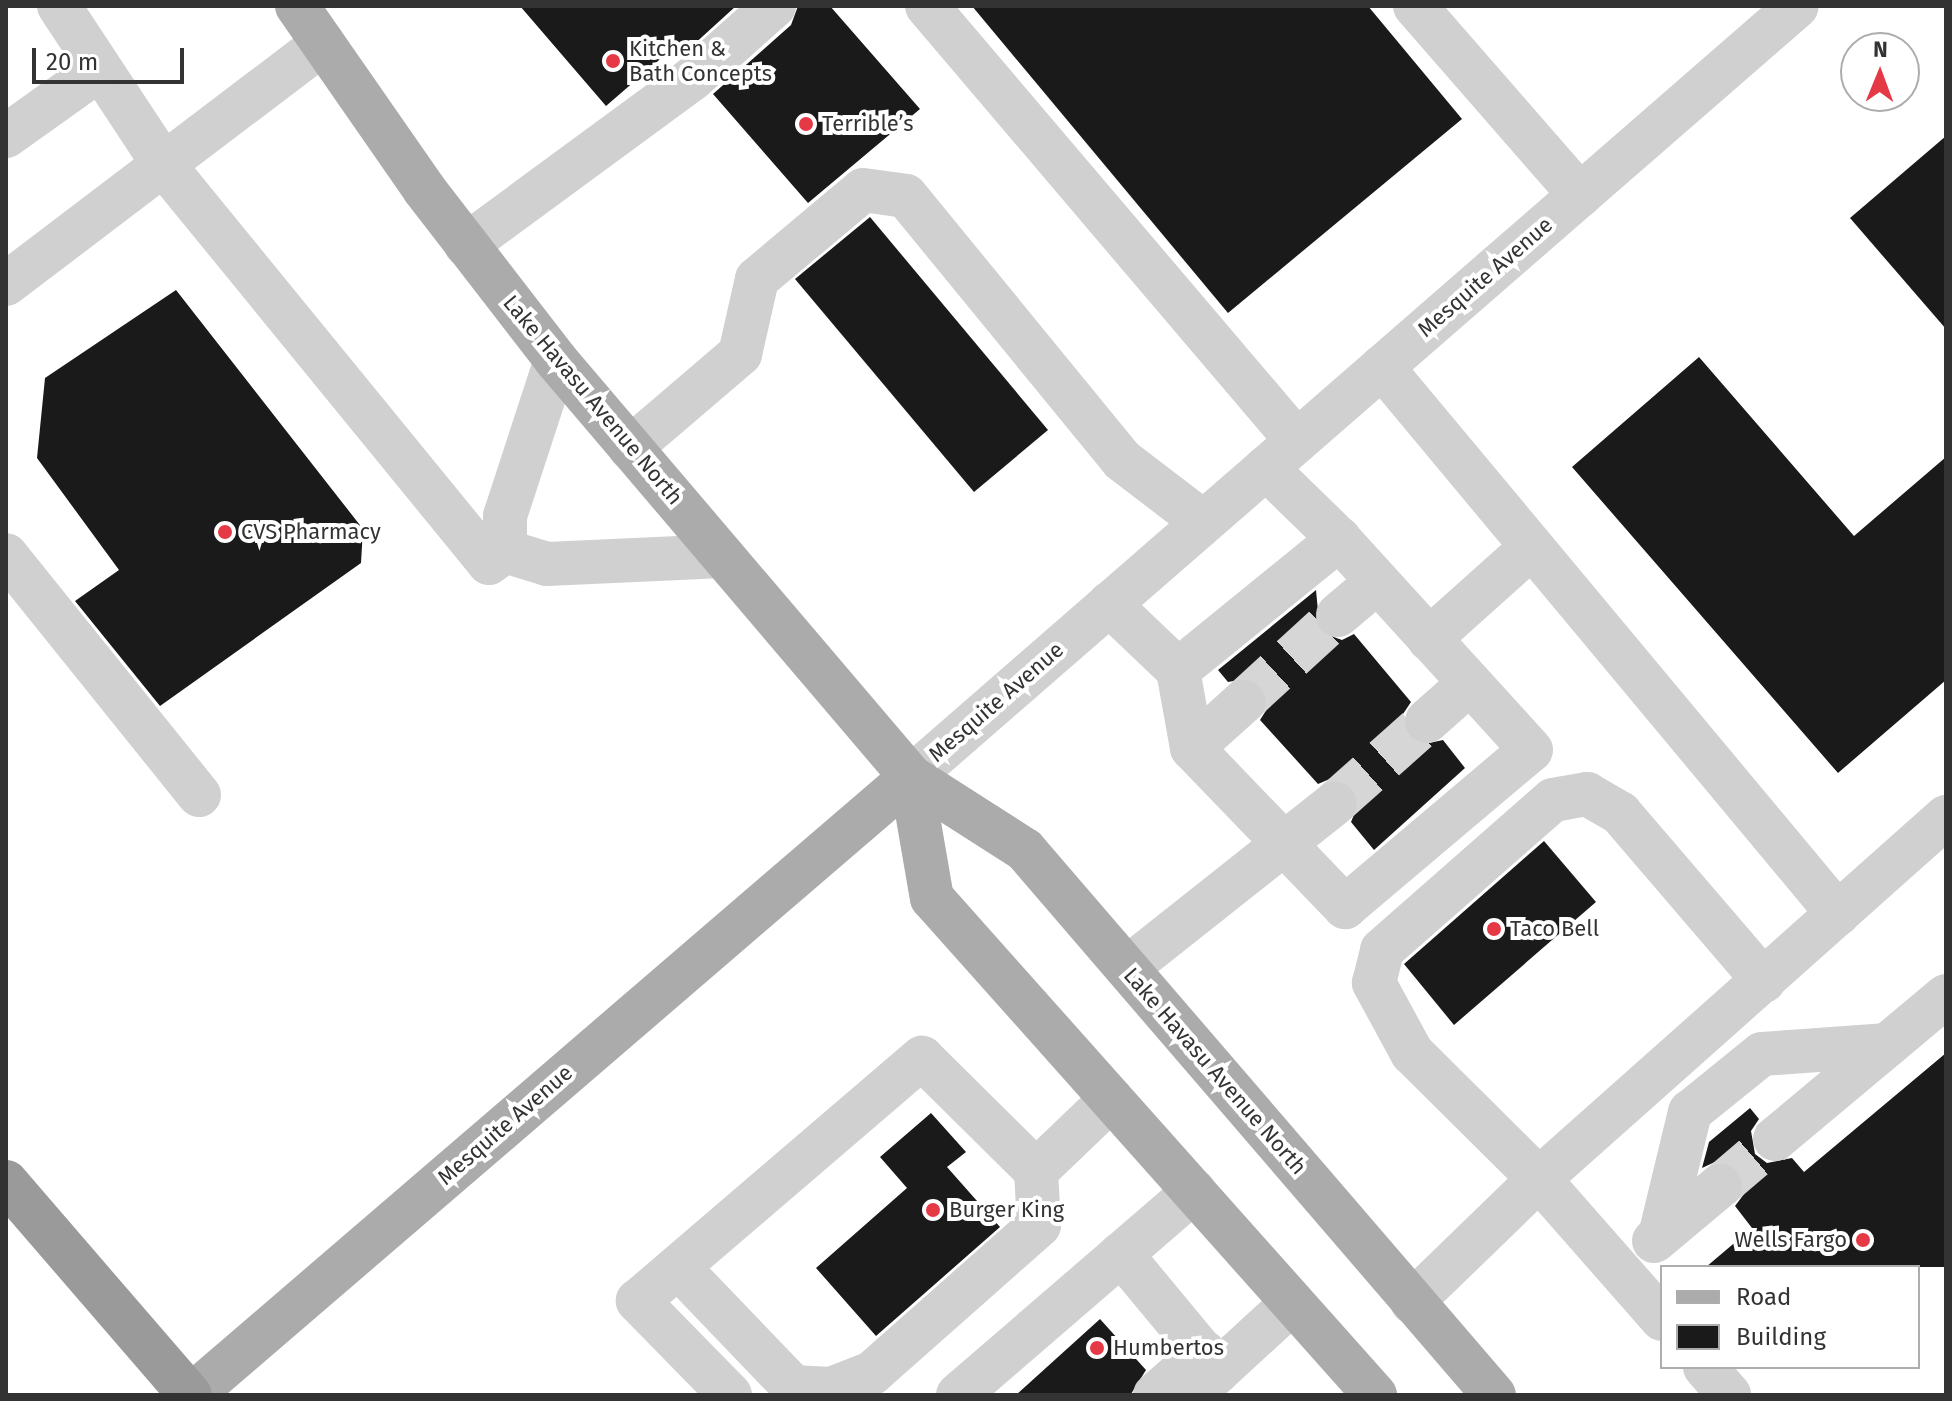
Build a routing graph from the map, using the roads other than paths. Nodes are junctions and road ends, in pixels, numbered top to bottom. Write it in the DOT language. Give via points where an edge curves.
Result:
graph roads {
  1 [pos="59,6"];
  2 [pos="297,6"];
  3 [pos="774,6"];
  4 [pos="927,6"];
  5 [pos="1415,6"];
  6 [pos="1797,6"];
  7 [pos="323,43"];
  8 [pos="100,69"];
  9 [pos="6,136"];
  10 [pos="163,164"];
  11 [pos="1580,195"];
  12 [pos="466,245"];
  13 [pos="6,284"];
  14 [pos="556,360"];
  15 [pos="1382,367"];
  16 [pos="630,448"];
  17 [pos="1282,454"];
  18 [pos="1203,522"];
  19 [pos="1339,539"];
  20 [pos="1532,547"];
  21 [pos="505,551"];
  22 [pos="6,555"];
  23 [pos="723,556"];
  24 [pos="1377,582"];
  25 [pos="1109,604"];
  26 [pos="1338,615"];
  27 [pos="1429,639"];
  28 [pos="1178,670"];
  29 [pos="1470,683"];
  30 [pos="1243,702"];
  31 [pos="1427,721"];
  32 [pos="1192,748"];
  33 [pos="911,777"];
  34 [pos="199,795"];
  35 [pos="1335,803"];
  36 [pos="1946,817"];
  37 [pos="1285,848"];
  38 [pos="1838,914"];
  39 [pos="1127,968"];
  40 [pos="1764,981"];
  41 [pos="1946,996"];
  42 [pos="1888,1045"];
  43 [pos="1111,1099"];
  44 [pos="1775,1139"];
  45 [pos="1036,1171"];
  46 [pos="1539,1179"];
  47 [pos="6,1182"];
  48 [pos="1720,1186"];
  49 [pos="1194,1191"];
  50 [pos="1660,1236"];
  51 [pos="1121,1254"];
  52 [pos="679,1268"];
  53 [pos="1620,1271"];
  54 [pos="1412,1302"];
  55 [pos="1291,1304"];
  56 [pos="1660,1317"];
  57 [pos="1707,1369"];
  58 [pos="1205,1373"];
  59 [pos="1362,1391"];
  60 [pos="191,1395"];
  61 [pos="730,1395"];
  62 [pos="958,1395"];
  63 [pos="1155,1395"];
  64 [pos="1494,1395"];
  65 [pos="1729,1395"];
  1 -- 8 [label="street"];
  2 -- 7 [label="main road, Lake Havasu Avenue North"];
  3 -- 12 [label="street" via="692,79"];
  4 -- 17 [label="street"];
  5 -- 11 [label="street"];
  6 -- 11 [label="street, Mesquite Avenue"];
  7 -- 10 [label="street"];
  7 -- 12 [label="main road, Lake Havasu Avenue North"];
  8 -- 9 [label="street"];
  8 -- 10 [label="street"];
  10 -- 13 [label="street"];
  10 -- 21 [label="street" via="489,563"];
  11 -- 15 [label="street, Mesquite Avenue"];
  12 -- 14 [label="main road, Lake Havasu Avenue North"];
  14 -- 16 [label="main road, Lake Havasu Avenue North"];
  14 -- 21 [label="street" via="505,516"];
  15 -- 17 [label="street, Mesquite Avenue"];
  15 -- 20 [label="street"];
  16 -- 18 [label="street" via="740,354 757,279 863,190 906,196 1122,460"];
  16 -- 23 [label="main road, Lake Havasu Avenue North"];
  17 -- 18 [label="street, Mesquite Avenue"];
  17 -- 19 [label="street"];
  18 -- 25 [label="street, Mesquite Avenue"];
  19 -- 24 [label="street"];
  19 -- 28 [label="street"];
  20 -- 27 [label="street"];
  20 -- 38 [label="street"];
  21 -- 23 [label="street" via="547,564"];
  22 -- 34 [label="street"];
  23 -- 33 [label="main road, Lake Havasu Avenue North"];
  24 -- 26 [label="street"];
  24 -- 27 [label="street"];
  25 -- 28 [label="street"];
  25 -- 33 [label="street, Mesquite Avenue"];
  27 -- 29 [label="street"];
  28 -- 32 [label="street"];
  29 -- 31 [label="street"];
  29 -- 37 [label="street" via="1531,750 1345,907"];
  30 -- 32 [label="street"];
  32 -- 37 [label="street"];
  33 -- 39 [label="main road, Lake Havasu Avenue North" via="1025,850"];
  33 -- 43 [label="main road" via="932,898"];
  33 -- 60 [label="main road, Mesquite Avenue"];
  35 -- 37 [label="street"];
  36 -- 38 [label="street"];
  37 -- 39 [label="street"];
  38 -- 40 [label="street"];
  39 -- 54 [label="main road, Lake Havasu Avenue North"];
  40 -- 46 [label="street"];
  40 -- 46 [label="street" via="1620,813 1587,794 1553,800 1382,950 1374,983 1412,1053"];
  41 -- 42 [label="street"];
  42 -- 44 [label="street"];
  42 -- 50 [label="street" via="1762,1054 1690,1112"];
  43 -- 45 [label="street"];
  43 -- 49 [label="main road"];
  45 -- 52 [label="street" via="922,1058"];
  45 -- 52 [label="street" via="1039,1225 872,1373 831,1389 793,1387"];
  46 -- 53 [label="street"];
  46 -- 54 [label="street"];
  47 -- 60 [label="highway"];
  48 -- 50 [label="street"];
  49 -- 51 [label="street"];
  49 -- 55 [label="main road"];
  50 -- 53 [label="street"];
  51 -- 58 [label="street"];
  51 -- 62 [label="street"];
  52 -- 61 [label="street" via="638,1301"];
  53 -- 56 [label="street"];
  54 -- 64 [label="main road, Lake Havasu Avenue North"];
  55 -- 58 [label="street"];
  55 -- 59 [label="main road"];
  57 -- 65 [label="street"];
  58 -- 63 [label="street"];
}
